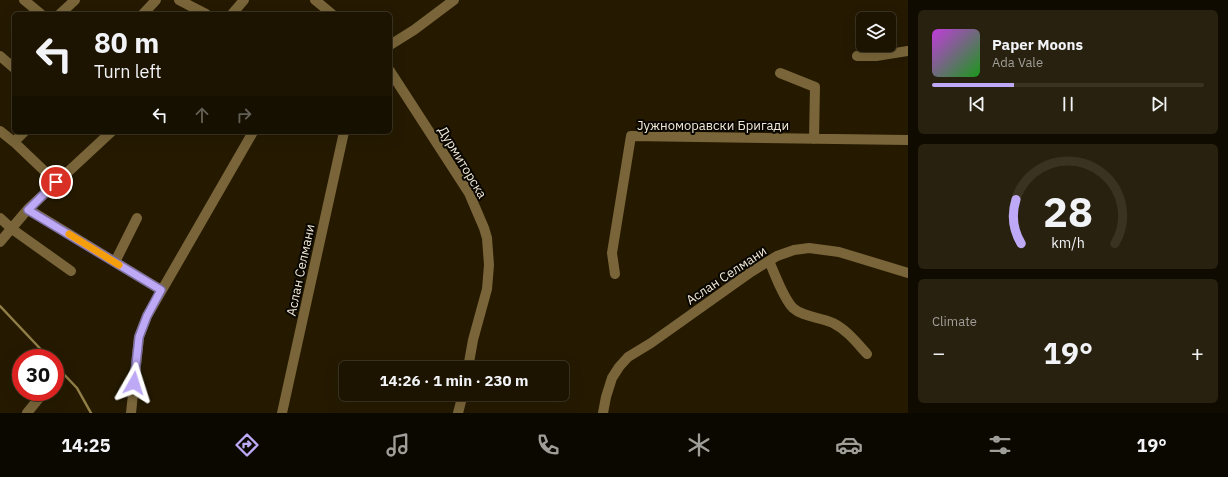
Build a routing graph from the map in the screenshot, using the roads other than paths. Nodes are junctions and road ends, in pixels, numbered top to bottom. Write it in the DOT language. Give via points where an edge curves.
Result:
graph roads {
  1 [pos="24,0"];
  2 [pos="75,0"];
  3 [pos="156,0"];
  4 [pos="179,0"];
  5 [pos="244,0"];
  6 [pos="315,0"];
  7 [pos="454,0"];
  8 [pos="322,11"];
  9 [pos="39,12"];
  10 [pos="62,12"];
  11 [pos="145,12"];
  12 [pos="202,12"];
  13 [pos="234,12"];
  14 [pos="392,44"];
  15 [pos="908,51"];
  16 [pos="0,56"];
  17 [pos="857,56"];
  18 [pos="12,63"];
  19 [pos="780,73"];
  20 [pos="392,74"];
  21 [pos="0,131"];
  22 [pos="22,134"];
  23 [pos="109,134"];
  24 [pos="252,134"];
  25 [pos="344,134"];
  26 [pos="814,139"];
  27 [pos="908,140"];
  28 [pos="14,142"];
  29 [pos="56,182"];
  30 [pos="28,210"];
  31 [pos="0,218"];
  32 [pos="137,218"];
  33 [pos="12,229"];
  34 [pos="0,242"];
  35 [pos="770,261"];
  36 [pos="115,262"];
  37 [pos="71,271"];
  38 [pos="614,274"];
  39 [pos="908,274"];
  40 [pos="161,290"];
  41 [pos="867,354"];
  42 [pos="469,361"];
  43 [pos="37,401"];
  44 [pos="461,401"];
  45 [pos="27,413"];
  46 [pos="130,413"];
  47 [pos="282,413"];
  48 [pos="458,413"];
  49 [pos="603,413"];
  1 -- 9 [label="street"];
  2 -- 10 [label="street"];
  3 -- 11 [label="street"];
  4 -- 12 [label="street"];
  5 -- 13 [label="street"];
  6 -- 8 [label="street"];
  7 -- 14 [label="street"];
  15 -- 17 [label="street"];
  16 -- 18 [label="street"];
  19 -- 26 [label="street" via="815,87"];
  20 -- 42 [label="street, Дурмиторска" via="469,192 487,238 490,265 487,289"];
  21 -- 28 [label="street"];
  22 -- 28 [label="street"];
  23 -- 29 [label="street"];
  24 -- 40 [label="street"];
  25 -- 47 [label="street, Аслан Селмани"];
  26 -- 27 [label="street, Јужноморавски Бригади"];
  26 -- 38 [label="street, Јужноморавски Бригади" via="631,136 612,253"];
  28 -- 29 [label="street"];
  29 -- 30 [label="street"];
  30 -- 33 [label="street"];
  30 -- 36 [label="street"];
  31 -- 33 [label="street"];
  32 -- 36 [label="street"];
  33 -- 34 [label="street"];
  33 -- 37 [label="street"];
  35 -- 39 [label="street, Аслан Селмани" via="794,250 809,248 839,252"];
  35 -- 41 [label="street" via="787,300 796,311 833,323 856,341"];
  35 -- 49 [label="street, Аслан Селмани" via="722,291 628,357 612,378"];
  36 -- 40 [label="street"];
  40 -- 46 [label="street" via="139,337"];
  43 -- 45 [label="street"];
  44 -- 48 [label="street"];
}
